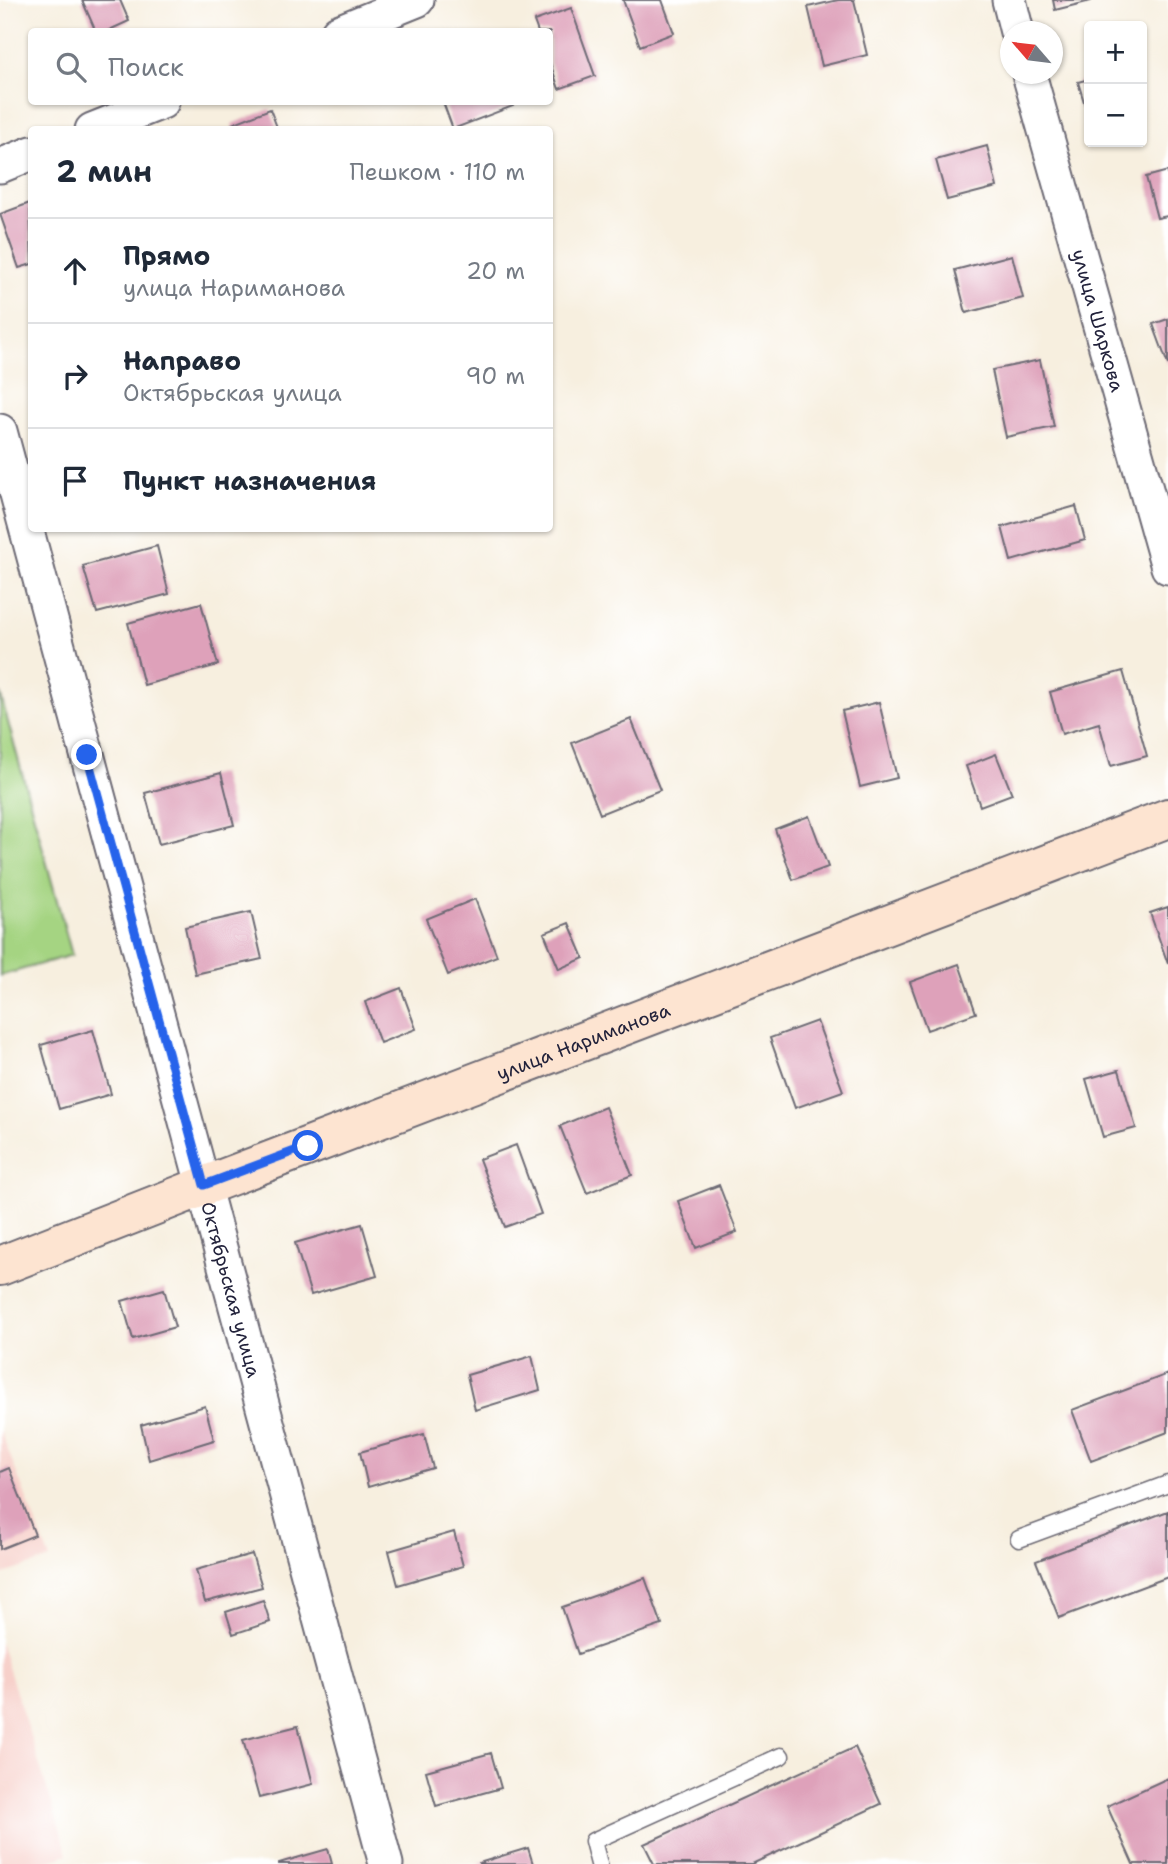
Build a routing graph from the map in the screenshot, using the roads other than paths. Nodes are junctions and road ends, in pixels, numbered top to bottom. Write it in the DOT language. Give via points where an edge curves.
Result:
graph roads {
  1 [pos="417,0"];
  2 [pos="1009,0"];
  3 [pos="1014,21"];
  4 [pos="348,28"];
  5 [pos="1032,84"];
  6 [pos="154,105"];
  7 [pos="102,126"];
  8 [pos="28,155"];
  9 [pos="0,166"];
  10 [pos="0,431"];
  11 [pos="1168,567"];
  12 [pos="1168,818"];
  13 [pos="204,1185"];
  14 [pos="0,1266"];
  15 [pos="1168,1484"];
  16 [pos="1018,1539"];
  17 [pos="781,1756"];
  18 [pos="386,1864"];
  19 [pos="598,1864"];
  1 -- 4 [label="street"];
  2 -- 3 [label="street"];
  5 -- 11 [label="street, улица Шаркова"];
  6 -- 7 [label="street"];
  8 -- 9 [label="street"];
  10 -- 13 [label="street, Октябрьская улица"];
  12 -- 13 [label="main road, улица Нариманова"];
  13 -- 14 [label="main road, улица Нариманова"];
  13 -- 18 [label="street, Октябрьская улица"];
  15 -- 16 [label="lane"];
  17 -- 19 [label="lane" via="593,1841"];
}
